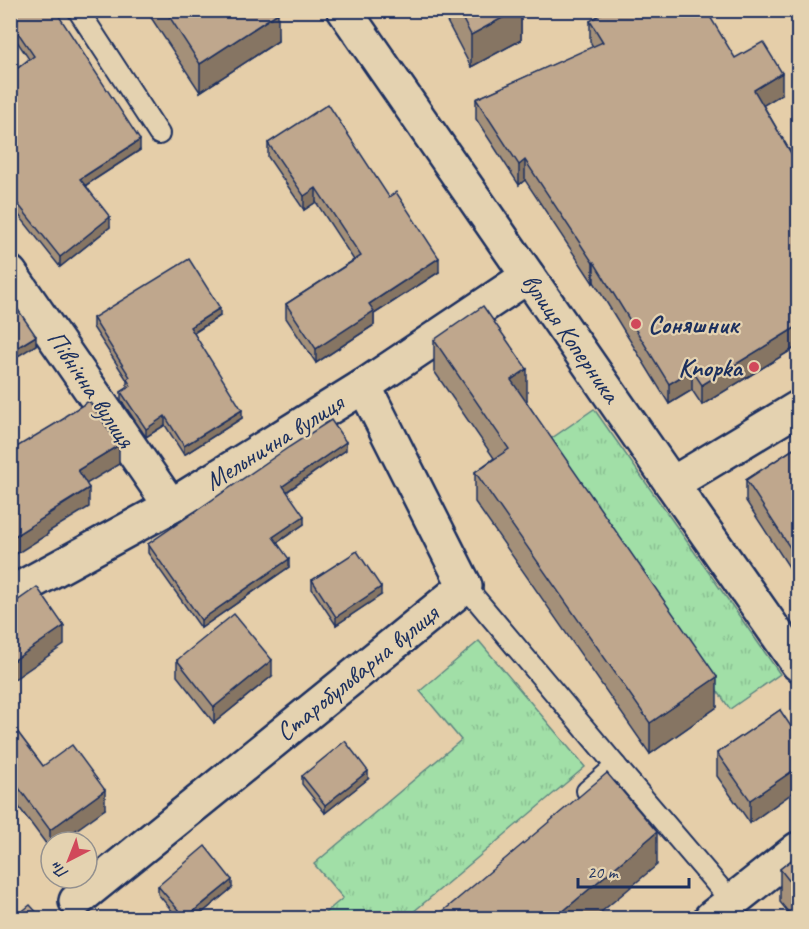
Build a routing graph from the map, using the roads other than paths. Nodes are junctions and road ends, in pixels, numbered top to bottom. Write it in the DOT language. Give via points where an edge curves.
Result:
graph roads {
  1 [pos="78,10"];
  2 [pos="344,10"];
  3 [pos="159,134"];
  4 [pos="10,273"];
  5 [pos="528,276"];
  6 [pos="364,386"];
  7 [pos="798,408"];
  8 [pos="672,483"];
  9 [pos="171,506"];
  10 [pos="465,586"];
  11 [pos="10,594"];
  12 [pos="798,664"];
  13 [pos="616,766"];
  14 [pos="571,804"];
  15 [pos="798,849"];
  16 [pos="76,901"];
  17 [pos="721,910"];
  1 -- 3 [label="lane"];
  2 -- 5 [label="street, вулиця Коперника"];
  4 -- 9 [label="street, Північна вулиця"];
  5 -- 6 [label="street, Мельнична вулиця"];
  5 -- 8 [label="street, вулиця Коперника"];
  6 -- 9 [label="street, Мельнична вулиця"];
  6 -- 10 [label="street, Старобульварна вулиця"];
  7 -- 8 [label="street"];
  8 -- 12 [label="street, вулиця Коперника"];
  9 -- 11 [label="street, Мельнична вулиця"];
  10 -- 13 [label="lane"];
  10 -- 16 [label="street, Старобульварна вулиця"];
  13 -- 14 [label="lane"];
  13 -- 17 [label="lane"];
  15 -- 17 [label="street"];
}
